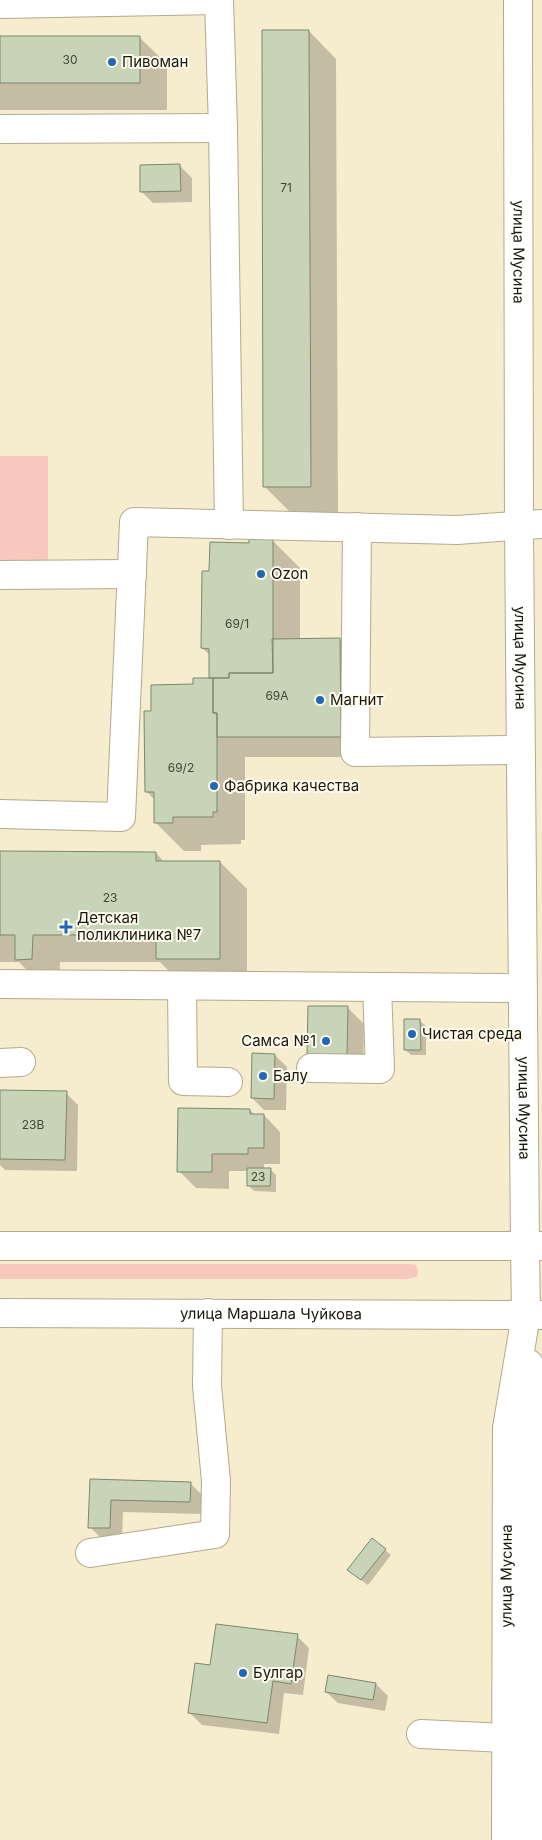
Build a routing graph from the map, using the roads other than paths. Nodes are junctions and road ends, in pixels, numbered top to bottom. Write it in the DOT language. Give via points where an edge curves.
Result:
graph roads {
  1 [pos="219,0"];
  2 [pos="518,0"];
  3 [pos="0,4"];
  4 [pos="223,128"];
  5 [pos="0,129"];
  6 [pos="229,525"];
  7 [pos="530,525"];
  8 [pos="357,527"];
  9 [pos="132,574"];
  10 [pos="0,576"];
  11 [pos="520,750"];
  12 [pos="0,814"];
  13 [pos="532,825"];
  14 [pos="0,984"];
  15 [pos="182,986"];
  16 [pos="377,987"];
  17 [pos="522,988"];
  18 [pos="311,1068"];
  19 [pos="228,1082"];
  20 [pos="0,1246"];
  21 [pos="533,1246"];
  22 [pos="0,1313"];
  23 [pos="208,1313"];
  24 [pos="534,1315"];
  25 [pos="90,1553"];
  26 [pos="507,1699"];
  27 [pos="538,1699"];
  28 [pos="421,1734"];
  29 [pos="506,1738"];
  30 [pos="536,1829"];
  31 [pos="506,1840"];
  1 -- 3 [label="street"];
  1 -- 4 [label="street"];
  2 -- 7 [label="street, улица Мусина"];
  4 -- 5 [label="street"];
  4 -- 6 [label="street"];
  6 -- 8 [label="street"];
  6 -- 9 [label="street" via="134,522"];
  7 -- 8 [label="street" via="457,530"];
  7 -- 11 [label="street, улица Мусина"];
  8 -- 11 [label="street" via="355,752"];
  9 -- 10 [label="street"];
  9 -- 12 [label="street" via="121,817"];
  11 -- 13 [label="street, улица Мусина"];
  13 -- 17 [label="street, улица Мусина"];
  14 -- 15 [label="street"];
  15 -- 16 [label="street"];
  15 -- 19 [label="street" via="183,1081"];
  16 -- 17 [label="street"];
  16 -- 18 [label="street" via="380,1069"];
  17 -- 21 [label="street, улица Мусина"];
  20 -- 21 [label="street"];
  21 -- 24 [label="street, улица Мусина"];
  22 -- 23 [label="street, улица Маршала Чуйкова"];
  23 -- 24 [label="street, улица Маршала Чуйкова"];
  23 -- 25 [label="street" via="207,1386 216,1480 215,1534"];
  24 -- 26 [label="street, улица Мусина" via="507,1428"];
  24 -- 27 [label="street, улица Мусина"];
  26 -- 27 [label="street"];
  26 -- 29 [label="street, улица Мусина"];
  27 -- 30 [label="street, улица Мусина"];
  28 -- 29 [label="street"];
  29 -- 31 [label="street, улица Мусина"];
}
